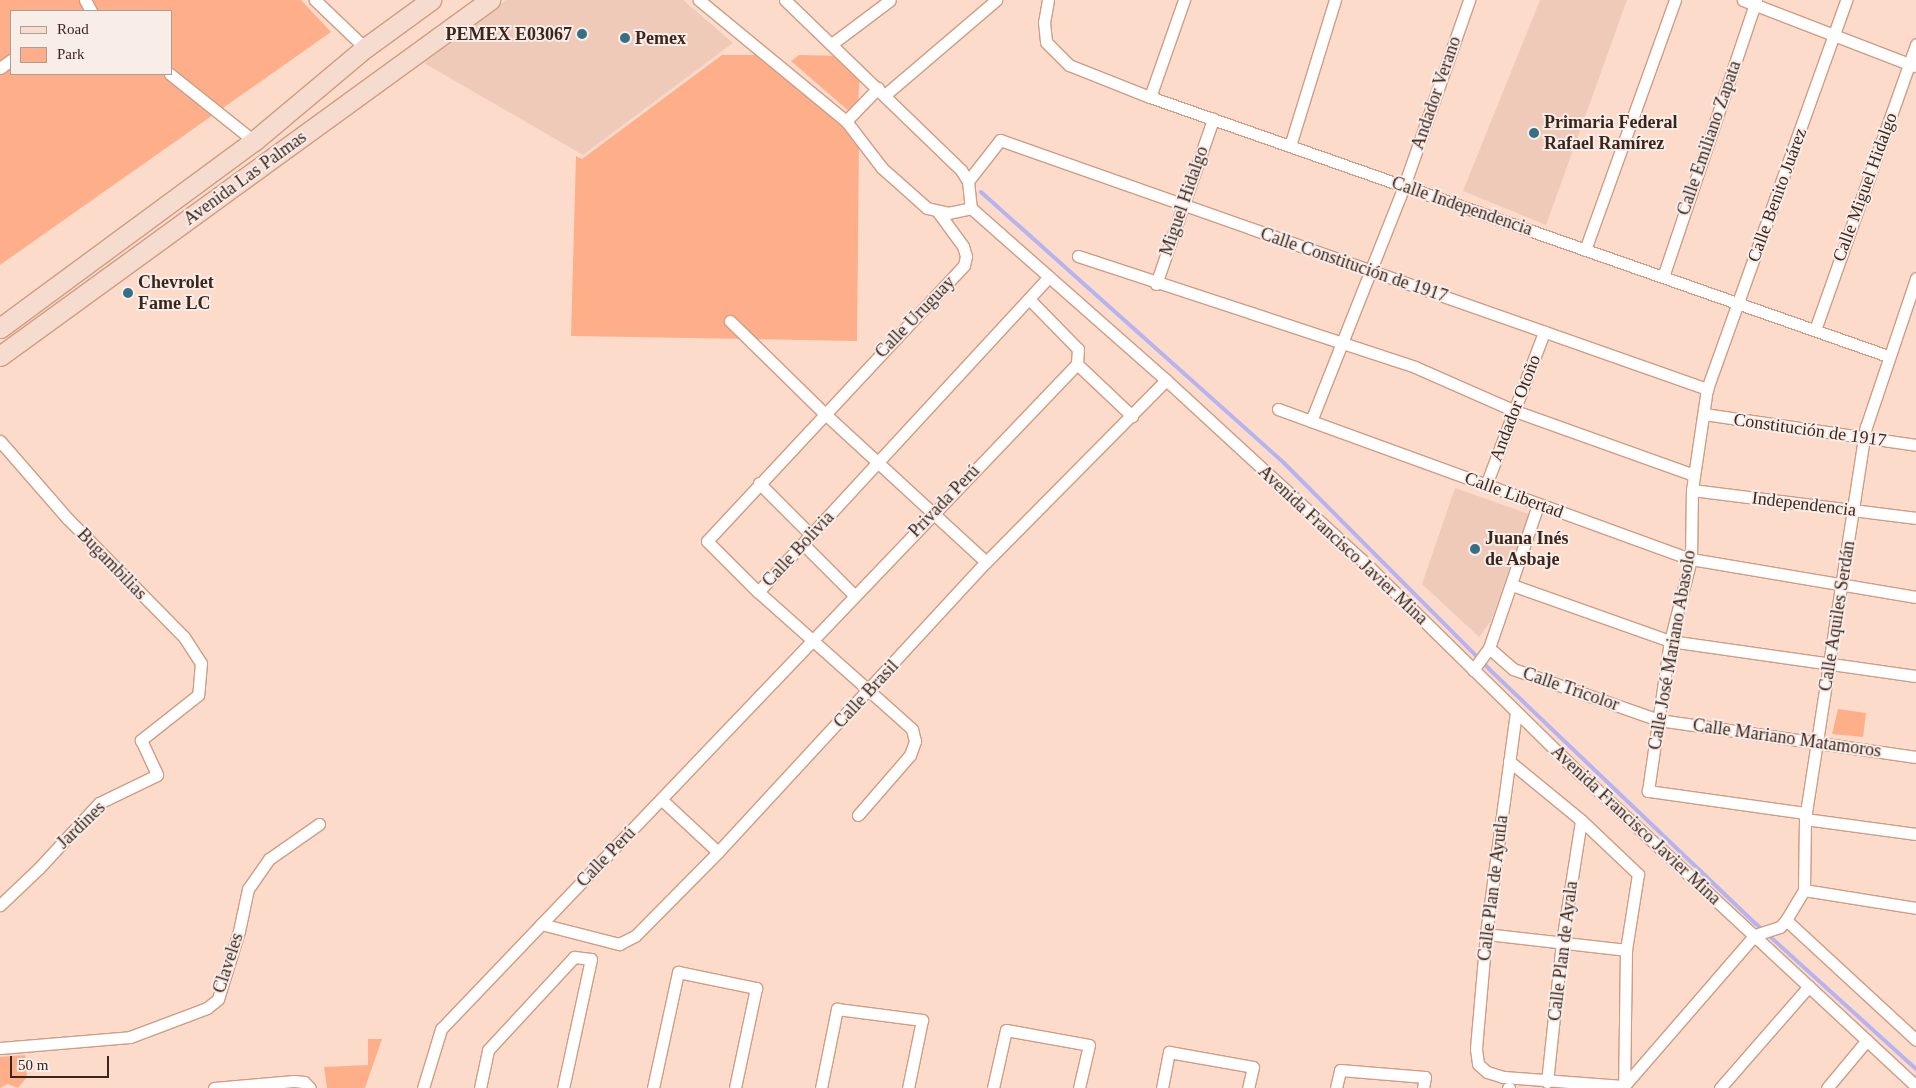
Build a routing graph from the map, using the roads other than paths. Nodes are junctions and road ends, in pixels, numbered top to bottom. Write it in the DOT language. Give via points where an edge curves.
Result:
graph roads {
  1 [pos="315,0"];
  2 [pos="431,0"];
  3 [pos="490,0"];
  4 [pos="699,0"];
  5 [pos="784,0"];
  6 [pos="890,0"];
  7 [pos="996,0"];
  8 [pos="1048,0"];
  9 [pos="1184,0"];
  10 [pos="1335,0"];
  11 [pos="1469,0"];
  12 [pos="1674,0"];
  13 [pos="1846,0"];
  14 [pos="1751,1"];
  15 [pos="1834,34"];
  16 [pos="833,43"];
  17 [pos="1916,44"];
  18 [pos="365,48"];
  19 [pos="1912,65"];
  20 [pos="171,75"];
  21 [pos="882,91"];
  22 [pos="1150,96"];
  23 [pos="1213,118"];
  24 [pos="846,121"];
  25 [pos="254,141"];
  26 [pos="1290,146"];
  27 [pos="968,181"];
  28 [pos="1404,186"];
  29 [pos="1183,205"];
  30 [pos="971,208"];
  31 [pos="938,212"];
  32 [pos="1586,250"];
  33 [pos="1078,256"];
  34 [pos="1371,271"];
  35 [pos="1049,277"];
  36 [pos="1663,277"];
  37 [pos="1916,278"];
  38 [pos="1156,284"];
  39 [pos="1029,299"];
  40 [pos="1738,304"];
  41 [pos="730,321"];
  42 [pos="0,328"];
  43 [pos="1814,330"];
  44 [pos="1544,332"];
  45 [pos="1342,343"];
  46 [pos="0,356"];
  47 [pos="1888,356"];
  48 [pos="1077,364"];
  49 [pos="1166,380"];
  50 [pos="1707,389"];
  51 [pos="1278,409"];
  52 [pos="1515,411"];
  53 [pos="824,413"];
  54 [pos="1704,414"];
  55 [pos="1132,416"];
  56 [pos="1311,421"];
  57 [pos="1864,437"];
  58 [pos="0,441"];
  59 [pos="1916,445"];
  60 [pos="878,462"];
  61 [pos="1694,475"];
  62 [pos="759,483"];
  63 [pos="1486,484"];
  64 [pos="1692,490"];
  65 [pos="1538,505"];
  66 [pos="1853,510"];
  67 [pos="932,513"];
  68 [pos="1916,518"];
  69 [pos="807,540"];
  70 [pos="1691,559"];
  71 [pos="986,562"];
  72 [pos="1512,584"];
  73 [pos="1841,586"];
  74 [pos="758,592"];
  75 [pos="854,595"];
  76 [pos="1916,597"];
  77 [pos="813,641"];
  78 [pos="1670,642"];
  79 [pos="1488,650"];
  80 [pos="1829,664"];
  81 [pos="1474,668"];
  82 [pos="1916,676"];
  83 [pos="870,691"];
  84 [pos="198,695"];
  85 [pos="1516,712"];
  86 [pos="1659,720"];
  87 [pos="1817,742"];
  88 [pos="1916,757"];
  89 [pos="1509,760"];
  90 [pos="662,800"];
  91 [pos="858,815"];
  92 [pos="1805,816"];
  93 [pos="1581,820"];
  94 [pos="318,824"];
  95 [pos="1916,834"];
  96 [pos="718,852"];
  97 [pos="1804,890"];
  98 [pos="0,905"];
  99 [pos="1916,908"];
  100 [pos="1783,923"];
  101 [pos="541,924"];
  102 [pos="1486,934"];
  103 [pos="1755,936"];
  104 [pos="1562,942"];
  105 [pos="1626,950"];
  106 [pos="1809,986"];
  107 [pos="1867,1040"];
  108 [pos="1916,1040"];
  109 [pos="0,1048"];
  110 [pos="1547,1082"];
  111 [pos="1424,1083"];
  112 [pos="1916,1086"];
  113 [pos="1625,1087"];
  114 [pos="214,1088"];
  115 [pos="310,1088"];
  116 [pos="423,1088"];
  117 [pos="480,1088"];
  118 [pos="563,1088"];
  119 [pos="653,1088"];
  120 [pos="735,1088"];
  121 [pos="820,1088"];
  122 [pos="908,1088"];
  123 [pos="994,1088"];
  124 [pos="1079,1088"];
  125 [pos="1162,1088"];
  126 [pos="1248,1088"];
  127 [pos="1336,1088"];
  128 [pos="1720,1088"];
  129 [pos="1827,1088"];
  1 -- 18 [label="street"];
  2 -- 18 [label="main road, Avenida Las Palmas"];
  3 -- 46 [label="main road, Avenida Las Palmas"];
  4 -- 24 [label="street"];
  5 -- 16 [label="street"];
  6 -- 16 [label="street"];
  7 -- 21 [label="street"];
  8 -- 22 [label="street, Calle Independencia" via="1044,22 1046,42 1069,65"];
  9 -- 22 [label="street"];
  10 -- 26 [label="street"];
  11 -- 28 [label="street, Andador Verano"];
  12 -- 32 [label="street"];
  13 -- 15 [label="street, Calle Benito Juárez"];
  14 -- 15 [label="street"];
  14 -- 36 [label="street, Calle Emiliano Zapata"];
  15 -- 19 [label="street"];
  15 -- 40 [label="street, Calle Benito Juárez"];
  16 -- 21 [label="street"];
  17 -- 19 [label="street, Calle Miguel Hidalgo"];
  18 -- 25 [label="main road, Avenida Las Palmas"];
  19 -- 43 [label="street, Calle Miguel Hidalgo"];
  20 -- 25 [label="street"];
  21 -- 24 [label="street"];
  21 -- 27 [label="street" via="961,170"];
  22 -- 23 [label="street, Calle Independencia"];
  23 -- 26 [label="street, Calle Independencia"];
  23 -- 29 [label="street, Miguel Hidalgo"];
  24 -- 31 [label="street" via="882,168 927,208"];
  25 -- 42 [label="main road, Avenida Las Palmas"];
  26 -- 28 [label="street, Calle Independencia"];
  27 -- 29 [label="street, Calle Constitución de 1917" via="1000,140"];
  27 -- 30 [label="street"];
  28 -- 32 [label="street, Calle Independencia"];
  28 -- 34 [label="street, Andador Verano"];
  29 -- 34 [label="street, Calle Constitución de 1917"];
  29 -- 38 [label="street, Miguel Hidalgo"];
  30 -- 31 [label="street"];
  30 -- 35 [label="street, Avenida Francisco Javier Mina"];
  31 -- 53 [label="street, Calle Uruguay" via="963,246 964,265"];
  32 -- 36 [label="street, Calle Independencia"];
  33 -- 38 [label="street"];
  34 -- 44 [label="street, Calle Constitución de 1917"];
  34 -- 45 [label="street, Andador Verano"];
  35 -- 39 [label="street, Calle Bolivia"];
  35 -- 49 [label="street, Avenida Francisco Javier Mina"];
  36 -- 40 [label="street, Calle Independencia"];
  37 -- 47 [label="street, Calle Aquiles Serdán"];
  38 -- 45 [label="street"];
  39 -- 48 [label="street" via="1078,349"];
  39 -- 60 [label="street, Calle Bolivia"];
  40 -- 43 [label="street, Calle Independencia"];
  40 -- 50 [label="street, Calle Benito Juárez"];
  41 -- 53 [label="street"];
  43 -- 47 [label="street, Calle Independencia"];
  44 -- 50 [label="street, Calle Constitución de 1917"];
  44 -- 52 [label="street, Andador Otoño"];
  45 -- 52 [label="street" via="1415,367"];
  45 -- 56 [label="street, Andador Verano"];
  47 -- 57 [label="street, Calle Aquiles Serdán"];
  48 -- 55 [label="street"];
  48 -- 67 [label="street, Privada Perú"];
  49 -- 55 [label="street, Calle Brasil"];
  49 -- 81 [label="street, Avenida Francisco Javier Mina"];
  50 -- 54 [label="street, Calle José Mariano Abasolo"];
  51 -- 56 [label="street, Calle Libertad"];
  52 -- 61 [label="street"];
  52 -- 63 [label="street, Andador Otoño"];
  53 -- 60 [label="street"];
  53 -- 62 [label="street, Calle Uruguay"];
  54 -- 57 [label="street, Constitución de 1917"];
  54 -- 61 [label="street, Calle José Mariano Abasolo"];
  55 -- 71 [label="street, Calle Brasil"];
  56 -- 63 [label="street, Calle Libertad"];
  57 -- 59 [label="street, Constitución de 1917"];
  57 -- 66 [label="street, Calle Aquiles Serdán"];
  58 -- 84 [label="street, Bugambilias" via="67,518 184,638 201,663"];
  60 -- 67 [label="street"];
  60 -- 69 [label="street, Calle Bolivia"];
  61 -- 64 [label="street, Calle José Mariano Abasolo"];
  62 -- 69 [label="street"];
  62 -- 74 [label="street, Calle Uruguay" via="707,541"];
  63 -- 65 [label="street, Calle Libertad"];
  64 -- 66 [label="street, Independencia"];
  64 -- 70 [label="street, Calle José Mariano Abasolo"];
  65 -- 70 [label="street, Calle Libertad"];
  65 -- 72 [label="street"];
  66 -- 68 [label="street, Independencia"];
  66 -- 73 [label="street, Calle Aquiles Serdán"];
  67 -- 71 [label="street"];
  67 -- 75 [label="street, Privada Perú"];
  69 -- 74 [label="street, Calle Bolivia"];
  69 -- 75 [label="street"];
  70 -- 73 [label="street, Calle Libertad"];
  70 -- 78 [label="street, Calle José Mariano Abasolo"];
  71 -- 83 [label="street, Calle Brasil"];
  72 -- 78 [label="street"];
  72 -- 79 [label="street"];
  73 -- 76 [label="street, Calle Libertad"];
  73 -- 80 [label="street, Calle Aquiles Serdán"];
  74 -- 77 [label="street, Calle Bolivia"];
  75 -- 77 [label="street, Privada Perú"];
  77 -- 83 [label="street, Calle Bolivia"];
  77 -- 90 [label="street, Calle Perú"];
  78 -- 80 [label="street"];
  78 -- 86 [label="street, Calle José Mariano Abasolo"];
  79 -- 81 [label="street"];
  79 -- 86 [label="street, Calle Tricolor" via="1514,669"];
  80 -- 82 [label="street"];
  80 -- 87 [label="street, Calle Aquiles Serdán"];
  81 -- 85 [label="street, Avenida Francisco Javier Mina"];
  83 -- 91 [label="street, Calle Bolivia" via="912,728 915,740 910,755"];
  83 -- 96 [label="street, Calle Brasil"];
  84 -- 98 [label="street, Jardines" via="141,740 158,775 99,803"];
  85 -- 89 [label="street, Calle Plan de Ayutla"];
  85 -- 103 [label="street, Avenida Francisco Javier Mina"];
  86 -- 87 [label="street, Calle Mariano Matamoros"];
  86 -- 92 [label="street, Calle José Mariano Abasolo" via="1648,791"];
  87 -- 88 [label="street, Calle Mariano Matamoros"];
  87 -- 92 [label="street, Calle Aquiles Serdán"];
  89 -- 93 [label="street"];
  89 -- 102 [label="street, Calle Plan de Ayutla"];
  90 -- 96 [label="street"];
  90 -- 101 [label="street, Calle Perú"];
  92 -- 95 [label="street"];
  92 -- 97 [label="street, Calle Aquiles Serdán"];
  93 -- 104 [label="street, Calle Plan de Ayala"];
  93 -- 105 [label="street" via="1638,874"];
  94 -- 109 [label="street, Claveles" via="269,859 248,889 218,999 207,1008 130,1037"];
  96 -- 101 [label="street, Calle Brasil" via="635,936 619,944"];
  97 -- 99 [label="street"];
  97 -- 100 [label="street"];
  100 -- 103 [label="street"];
  100 -- 108 [label="street"];
  101 -- 116 [label="street, Calle Perú" via="441,1029"];
  102 -- 104 [label="street"];
  102 -- 110 [label="street, Calle Plan de Ayutla" via="1476,1050 1478,1064 1486,1072 1503,1077"];
  103 -- 106 [label="street, Avenida Francisco Javier Mina"];
  103 -- 113 [label="street"];
  104 -- 105 [label="street"];
  104 -- 110 [label="street, Calle Plan de Ayala"];
  105 -- 113 [label="street"];
  106 -- 107 [label="street, Avenida Francisco Javier Mina"];
  106 -- 128 [label="street"];
  107 -- 112 [label="street, Avenida Francisco Javier Mina"];
  107 -- 129 [label="street"];
  110 -- 113 [label="street"];
  111 -- 127 [label="street" via="1340,1070"];
  114 -- 115 [label="street" via="294,1081 304,1082"];
  117 -- 118 [label="street" via="488,1050 574,957 591,959"];
  119 -- 120 [label="street" via="678,972 756,988"];
  121 -- 122 [label="street" via="837,1009 922,1020"];
  123 -- 124 [label="street" via="1006,1030 1089,1045"];
  125 -- 126 [label="street" via="1169,1052 1253,1066"];
}
